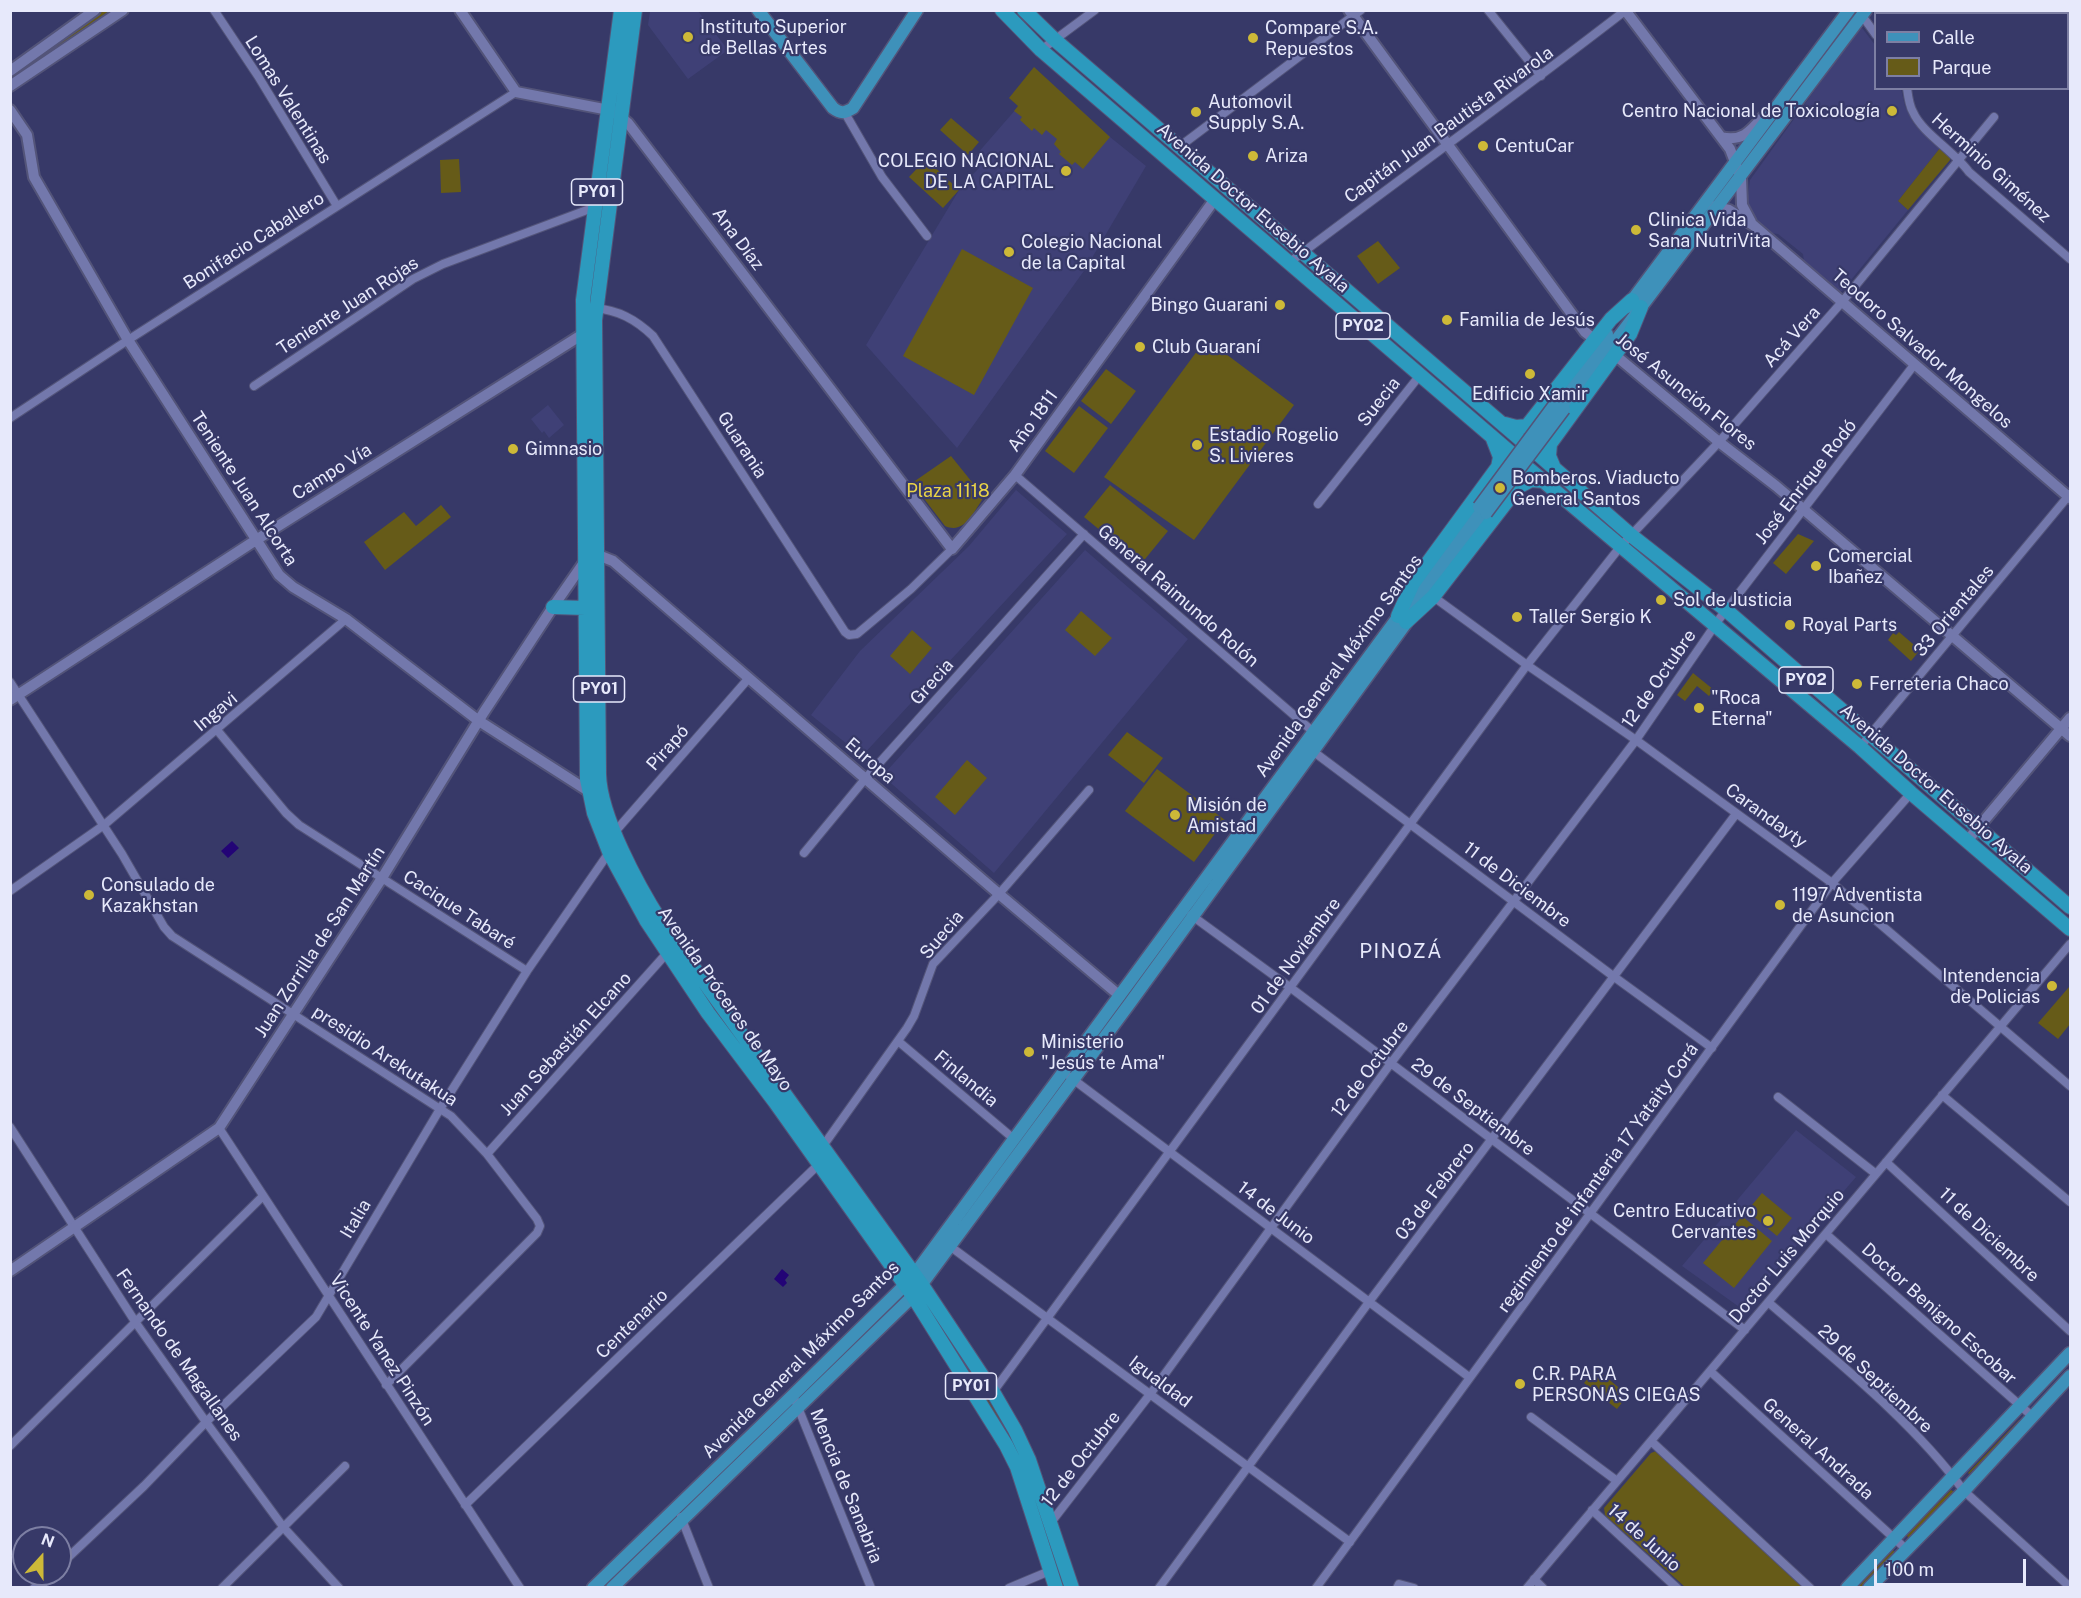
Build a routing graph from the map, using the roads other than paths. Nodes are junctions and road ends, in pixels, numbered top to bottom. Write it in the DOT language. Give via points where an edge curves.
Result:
graph roads {
  1 [pos="95,10"];
  2 [pos="123,10"];
  3 [pos="214,10"];
  4 [pos="460,10"];
  5 [pos="621,10"];
  6 [pos="635,10"];
  7 [pos="758,10"];
  8 [pos="917,10"];
  9 [pos="1002,10"];
  10 [pos="1024,10"];
  11 [pos="1095,10"];
  12 [pos="1488,10"];
  13 [pos="1849,10"];
  14 [pos="1625,11"];
  15 [pos="1354,12"];
  16 [pos="1862,12"];
  17 [pos="1874,33"];
  18 [pos="1055,40"];
  19 [pos="1041,50"];
  20 [pos="10,71"];
  21 [pos="1541,76"];
  22 [pos="10,86"];
  23 [pos="1907,90"];
  24 [pos="516,92"];
  25 [pos="1782,101"];
  26 [pos="10,110"];
  27 [pos="614,112"];
  28 [pos="845,113"];
  29 [pos="1994,117"];
  30 [pos="1721,137"];
  31 [pos="1448,145"];
  32 [pos="1179,147"];
  33 [pos="1960,159"];
  34 [pos="1736,161"];
  35 [pos="1741,178"];
  36 [pos="1215,199"];
  37 [pos="1702,205"];
  38 [pos="337,206"];
  39 [pos="595,207"];
  40 [pos="1719,207"];
  41 [pos="1753,225"];
  42 [pos="927,236"];
  43 [pos="1303,252"];
  44 [pos="2070,259"];
  45 [pos="1290,262"];
  46 [pos="1842,302"];
  47 [pos="1636,304"];
  48 [pos="589,308"];
  49 [pos="583,334"];
  50 [pos="128,340"];
  51 [pos="1605,347"];
  52 [pos="1914,365"];
  53 [pos="1420,375"];
  54 [pos="254,386"];
  55 [pos="10,418"];
  56 [pos="1504,424"];
  57 [pos="1490,435"];
  58 [pos="1521,440"];
  59 [pos="1719,442"];
  60 [pos="1511,453"];
  61 [pos="1539,455"];
  62 [pos="1554,468"];
  63 [pos="1529,469"];
  64 [pos="1015,475"];
  65 [pos="1544,481"];
  66 [pos="2070,496"];
  67 [pos="1318,504"];
  68 [pos="1804,509"];
  69 [pos="1084,534"];
  70 [pos="256,540"];
  71 [pos="1627,541"];
  72 [pos="952,549"];
  73 [pos="598,555"];
  74 [pos="585,561"];
  75 [pos="1440,566"];
  76 [pos="1430,595"];
  77 [pos="553,607"];
  78 [pos="585,608"];
  79 [pos="1720,618"];
  80 [pos="346,619"];
  81 [pos="1402,619"];
  82 [pos="849,635"];
  83 [pos="1954,637"];
  84 [pos="1527,665"];
  85 [pos="748,679"];
  86 [pos="10,682"];
  87 [pos="15,697"];
  88 [pos="2070,718"];
  89 [pos="479,721"];
  90 [pos="217,730"];
  91 [pos="2066,732"];
  92 [pos="1317,736"];
  93 [pos="1870,736"];
  94 [pos="1636,740"];
  95 [pos="1860,747"];
  96 [pos="1309,748"];
  97 [pos="865,779"];
  98 [pos="1089,790"];
  99 [pos="588,791"];
  100 [pos="1911,794"];
  101 [pos="602,799"];
  102 [pos="1736,814"];
  103 [pos="1412,824"];
  104 [pos="104,825"];
  105 [pos="1978,827"];
  106 [pos="613,835"];
  107 [pos="1967,841"];
  108 [pos="804,853"];
  109 [pos="610,854"];
  110 [pos="382,878"];
  111 [pos="1833,883"];
  112 [pos="10,891"];
  113 [pos="999,894"];
  114 [pos="1515,902"];
  115 [pos="2070,907"];
  116 [pos="1182,909"];
  117 [pos="1193,917"];
  118 [pos="2070,929"];
  119 [pos="2070,944"];
  120 [pos="667,953"];
  121 [pos="526,971"];
  122 [pos="1613,976"];
  123 [pos="1291,988"];
  124 [pos="1120,996"];
  125 [pos="292,1014"];
  126 [pos="2001,1027"];
  127 [pos="898,1041"];
  128 [pos="1712,1048"];
  129 [pos="1392,1064"];
  130 [pos="1069,1075"];
  131 [pos="2070,1086"];
  132 [pos="1942,1095"];
  133 [pos="1778,1097"];
  134 [pos="440,1109"];
  135 [pos="10,1127"];
  136 [pos="219,1128"];
  137 [pos="1014,1139"];
  138 [pos="1492,1140"];
  139 [pos="823,1146"];
  140 [pos="1170,1152"];
  141 [pos="487,1154"];
  142 [pos="1886,1162"];
  143 [pos="819,1164"];
  144 [pos="1876,1174"];
  145 [pos="263,1196"];
  146 [pos="2070,1202"];
  147 [pos="1592,1214"];
  148 [pos="73,1227"];
  149 [pos="1270,1227"];
  150 [pos="1826,1234"];
  151 [pos="951,1246"];
  152 [pos="10,1271"];
  153 [pos="914,1285"];
  154 [pos="328,1295"];
  155 [pos="1369,1302"];
  156 [pos="1768,1302"];
  157 [pos="1048,1318"];
  158 [pos="136,1323"];
  159 [pos="1745,1330"];
  160 [pos="2070,1331"];
  161 [pos="2070,1353"];
  162 [pos="1710,1371"];
  163 [pos="2070,1376"];
  164 [pos="1469,1377"];
  165 [pos="386,1385"];
  166 [pos="993,1392"];
  167 [pos="1151,1393"];
  168 [pos="796,1401"];
  169 [pos="2020,1406"];
  170 [pos="2032,1416"];
  171 [pos="1531,1417"];
  172 [pos="206,1422"];
  173 [pos="1651,1441"];
  174 [pos="10,1446"];
  175 [pos="345,1466"];
  176 [pos="1249,1466"];
  177 [pos="1617,1481"];
  178 [pos="1958,1483"];
  179 [pos="465,1505"];
  180 [pos="1592,1510"];
  181 [pos="679,1513"];
  182 [pos="1051,1523"];
  183 [pos="284,1528"];
  184 [pos="1039,1534"];
  185 [pos="1894,1538"];
  186 [pos="1350,1542"];
  187 [pos="1906,1549"];
  188 [pos="72,1554"];
  189 [pos="1065,1566"];
  190 [pos="1051,1571"];
  191 [pos="1534,1579"];
  192 [pos="222,1587"];
  193 [pos="339,1587"];
  194 [pos="520,1587"];
  195 [pos="593,1587"];
  196 [pos="612,1587"];
  197 [pos="709,1587"];
  198 [pos="871,1587"];
  199 [pos="1009,1587"];
  200 [pos="1056,1587"];
  201 [pos="1072,1587"];
  202 [pos="1160,1587"];
  203 [pos="1317,1587"];
  204 [pos="1397,1587"];
  205 [pos="1414,1587"];
  206 [pos="1527,1587"];
  207 [pos="1543,1587"];
  208 [pos="1677,1587"];
  209 [pos="1810,1587"];
  210 [pos="1847,1587"];
  211 [pos="1869,1587"];
  212 [pos="2070,1587"];
  1 -- 20 [label="street"];
  2 -- 22 [label="street"];
  3 -- 38 [label="street, Lomas Valentinas"];
  4 -- 24 [label="street"];
  5 -- 27 [label="highway, Avenida Próceres de Mayo / PY01" via="615,53"];
  6 -- 27 [label="highway, Avenida Próceres de Mayo / PY01"];
  7 -- 28 [label="main road" via="832,108"];
  8 -- 28 [label="main road" via="853,108"];
  9 -- 19 [label="highway, Avenida Doctor Eusebio Ayala / PY02"];
  10 -- 18 [label="highway, Avenida Doctor Eusebio Ayala / PY02"];
  11 -- 18 [label="street"];
  12 -- 21 [label="street"];
  13 -- 25 [label="main road"];
  14 -- 21 [label="street, Capitán Juan Bautista Rivarola"];
  14 -- 30 [label="street, Teodoro Salvador Mongelos"];
  15 -- 31 [label="street, José Asunción Flores"];
  15 -- 32 [label="street"];
  16 -- 17 [label="street"];
  16 -- 35 [label="main road"];
  18 -- 19 [label="street"];
  18 -- 32 [label="highway, Avenida Doctor Eusebio Ayala / PY02"];
  19 -- 36 [label="highway, Avenida Doctor Eusebio Ayala / PY02"];
  21 -- 31 [label="street, Capitán Juan Bautista Rivarola"];
  23 -- 33 [label="street, Herminio Giménez" via="1918,121"];
  24 -- 27 [label="street"];
  24 -- 38 [label="street, Bonifacio Caballero"];
  25 -- 30 [label="street" via="1738,139"];
  25 -- 34 [label="main road"];
  26 -- 50 [label="street, Teniente Juan Alcorta" via="27,135 34,177"];
  27 -- 39 [label="highway, Avenida Próceres de Mayo / PY01"];
  27 -- 48 [label="highway, Avenida Próceres de Mayo / PY01"];
  27 -- 72 [label="street, Ana Díaz"];
  28 -- 42 [label="street" via="882,177"];
  29 -- 33 [label="street, Acá Vera"];
  30 -- 34 [label="street, Teodoro Salvador Mongelos"];
  31 -- 43 [label="street, Capitán Juan Bautista Rivarola"];
  31 -- 51 [label="street, José Asunción Flores" via="1585,332"];
  32 -- 43 [label="highway, Avenida Doctor Eusebio Ayala / PY02"];
  33 -- 44 [label="street, Herminio Giménez" via="1969,172"];
  33 -- 46 [label="street, Acá Vera"];
  34 -- 35 [label="street, Teodoro Salvador Mongelos"];
  34 -- 37 [label="main road"];
  35 -- 40 [label="main road"];
  35 -- 41 [label="street, Teodoro Salvador Mongelos" via="1742,205"];
  36 -- 45 [label="highway, Avenida Doctor Eusebio Ayala / PY02"];
  36 -- 64 [label="street, Año 1811"];
  37 -- 40 [label="street, Teodoro Salvador Mongelos"];
  37 -- 47 [label="main road"];
  38 -- 50 [label="street, Bonifacio Caballero"];
  39 -- 48 [label="highway, Avenida Próceres de Mayo / PY01"];
  39 -- 54 [label="street, Teniente Juan Rojas" via="443,264 414,279"];
  40 -- 41 [label="street, Teodoro Salvador Mongelos"];
  40 -- 47 [label="main road"];
  41 -- 46 [label="street, Teodoro Salvador Mongelos"];
  43 -- 45 [label="street, Capitán Juan Bautista Rivarola"];
  43 -- 56 [label="highway, Avenida Doctor Eusebio Ayala / PY02"];
  45 -- 53 [label="highway, Avenida Doctor Eusebio Ayala / PY02"];
  46 -- 52 [label="street, Teodoro Salvador Mongelos"];
  46 -- 59 [label="street, Acá Vera"];
  47 -- 51 [label="highway" via="1611,320"];
  47 -- 51 [label="highway" via="1630,334"];
  48 -- 49 [label="highway, Avenida Próceres de Mayo / PY01"];
  48 -- 73 [label="highway, Avenida Próceres de Mayo / PY01"];
  48 -- 82 [label="street, Guarania" via="621,313 653,336"];
  49 -- 70 [label="street, Campo Vía"];
  49 -- 74 [label="highway, Avenida Próceres de Mayo / PY01"];
  50 -- 55 [label="street, Bonifacio Caballero"];
  50 -- 70 [label="street, Teniente Juan Alcorta"];
  51 -- 56 [label="highway" via="1527,426"];
  51 -- 59 [label="street, José Asunción Flores"];
  51 -- 62 [label="highway" via="1550,444"];
  51 -- 75 [label="main road, Avenida General Máximo Santos, bridge"];
  52 -- 66 [label="street, Teodoro Salvador Mongelos"];
  52 -- 68 [label="street, José Enrique Rodó"];
  53 -- 57 [label="highway, Avenida Doctor Eusebio Ayala / PY02"];
  53 -- 67 [label="street, Suecia"];
  56 -- 58 [label="highway, Avenida Doctor Eusebio Ayala / PY02"];
  57 -- 60 [label="highway, Avenida Doctor Eusebio Ayala / PY02"];
  57 -- 81 [label="highway" via="1498,448 1498,467 1413,583"];
  59 -- 68 [label="street, José Asunción Flores"];
  59 -- 71 [label="street, Acá Vera"];
  61 -- 62 [label="highway, Avenida Doctor Eusebio Ayala / PY02"];
  62 -- 71 [label="highway, Avenida Doctor Eusebio Ayala / PY02"];
  63 -- 65 [label="highway, Avenida Doctor Eusebio Ayala / PY02"];
  64 -- 69 [label="street, General Raimundo Rolón"];
  64 -- 72 [label="street, Año 1811"];
  65 -- 71 [label="highway, Avenida Doctor Eusebio Ayala / PY02"];
  65 -- 76 [label="highway" via="1531,480 1518,487"];
  66 -- 83 [label="street, 33 Orientales"];
  68 -- 79 [label="street, José Enrique Rodó"];
  68 -- 83 [label="street, José Asunción Flores"];
  69 -- 92 [label="street, General Raimundo Rolón"];
  69 -- 97 [label="street, Grecia"];
  70 -- 80 [label="street, Teniente Juan Alcorta" via="286,581"];
  70 -- 87 [label="street, Campo Vía"];
  71 -- 79 [label="highway, Avenida Doctor Eusebio Ayala / PY02"];
  71 -- 84 [label="street, 01 de Noviembre"];
  72 -- 82 [label="street, Año 1811" via="866,627"];
  73 -- 74 [label="street"];
  73 -- 85 [label="street, Europa" via="613,561"];
  73 -- 101 [label="highway, Avenida Próceres de Mayo / PY01"];
  74 -- 77 [label="street, Juan Zorrilla de San Martín"];
  74 -- 78 [label="highway, Avenida Próceres de Mayo / PY01"];
  75 -- 76 [label="main road, Avenida General Máximo Santos"];
  75 -- 81 [label="main road, Avenida General Máximo Santos"];
  76 -- 81 [label="highway"];
  76 -- 84 [label="street, Carandayty"];
  77 -- 78 [label="highway"];
  77 -- 89 [label="street, Juan Zorrilla de San Martín"];
  78 -- 99 [label="highway, Avenida Próceres de Mayo / PY01"];
  79 -- 93 [label="highway, Avenida Doctor Eusebio Ayala / PY02"];
  79 -- 94 [label="street, 12 de Octubre"];
  79 -- 95 [label="highway, Avenida Doctor Eusebio Ayala / PY02"];
  80 -- 89 [label="street, Teniente Juan Alcorta"];
  80 -- 90 [label="street, Ingavi"];
  81 -- 92 [label="main road, Avenida General Máximo Santos"];
  83 -- 91 [label="street, José Asunción Flores"];
  83 -- 93 [label="street, 33 Orientales"];
  84 -- 94 [label="street, Carandayty"];
  84 -- 103 [label="street, 01 de Noviembre"];
  85 -- 97 [label="street, Europa"];
  85 -- 106 [label="street, Pirapó"];
  86 -- 87 [label="street, presidio Arekutakua"];
  87 -- 104 [label="street, presidio Arekutakua"];
  88 -- 91 [label="street"];
  89 -- 99 [label="street, Teniente Juan Alcorta"];
  89 -- 110 [label="street, Juan Zorrilla de San Martín"];
  90 -- 104 [label="street, Ingavi"];
  90 -- 110 [label="street, Cacique Tabaré" via="299,825"];
  91 -- 105 [label="street"];
  92 -- 96 [label="main road, Avenida General Máximo Santos"];
  93 -- 95 [label="street, 33 Orientales"];
  93 -- 105 [label="highway, Avenida Doctor Eusebio Ayala / PY02"];
  94 -- 102 [label="street, Carandayty"];
  94 -- 114 [label="street, 12 de Octubre"];
  95 -- 100 [label="highway, Avenida Doctor Eusebio Ayala / PY02"];
  96 -- 103 [label="street, 11 de Diciembre"];
  96 -- 116 [label="main road, Avenida General Máximo Santos"];
  96 -- 117 [label="main road, Avenida General Máximo Santos"];
  97 -- 108 [label="street, Grecia"];
  97 -- 113 [label="street, Europa"];
  98 -- 113 [label="street, Suecia"];
  99 -- 101 [label="street, Teniente Juan Alcorta"];
  99 -- 109 [label="highway, Avenida Próceres de Mayo / PY01"];
  100 -- 107 [label="highway, Avenida Doctor Eusebio Ayala / PY02"];
  100 -- 111 [label="street, regimiento de infanteria 17 Yataity Corá"];
  101 -- 106 [label="highway, Avenida Próceres de Mayo / PY01"];
  102 -- 111 [label="street, Carandayty"];
  102 -- 122 [label="street, 03 de Febrero"];
  103 -- 114 [label="street, 11 de Diciembre"];
  103 -- 123 [label="street, 01 de Noviembre"];
  104 -- 112 [label="street, Ingavi"];
  104 -- 125 [label="street, presidio Arekutakua" via="172,936"];
  105 -- 107 [label="street"];
  105 -- 115 [label="highway, Avenida Doctor Eusebio Ayala / PY02"];
  106 -- 109 [label="street, Italia"];
  106 -- 139 [label="highway, Avenida Próceres de Mayo / PY01" via="661,922"];
  107 -- 118 [label="highway, Avenida Doctor Eusebio Ayala / PY02"];
  109 -- 120 [label="highway, Avenida Próceres de Mayo / PY01"];
  109 -- 121 [label="street, Italia"];
  110 -- 121 [label="street, Cacique Tabaré"];
  110 -- 125 [label="street, Juan Zorrilla de San Martín"];
  111 -- 126 [label="street, Carandayty"];
  111 -- 128 [label="street, regimiento de infanteria 17 Yataity Corá"];
  113 -- 124 [label="street, Europa"];
  113 -- 127 [label="street, Suecia" via="933,964 914,1016"];
  114 -- 122 [label="street, 11 de Diciembre"];
  114 -- 129 [label="street, 12 de Octubre"];
  116 -- 117 [label="street, 29 de Septiembre"];
  116 -- 124 [label="main road, Avenida General Máximo Santos"];
  117 -- 123 [label="street, 29 de Septiembre"];
  117 -- 130 [label="main road, Avenida General Máximo Santos"];
  119 -- 126 [label="street, Doctor Luis Morquio"];
  120 -- 141 [label="street, Juan Sebastián Elcano"];
  120 -- 143 [label="highway, Avenida Próceres de Mayo / PY01"];
  121 -- 134 [label="street, Italia"];
  122 -- 128 [label="street, 11 de Diciembre"];
  122 -- 138 [label="street, 03 de Febrero"];
  123 -- 129 [label="street, 29 de Septiembre"];
  123 -- 140 [label="street, 01 de Noviembre"];
  124 -- 130 [label="main road, Avenida General Máximo Santos"];
  125 -- 134 [label="street, presidio Arekutakua"];
  125 -- 136 [label="street, Juan Zorrilla de San Martín"];
  126 -- 131 [label="street, Carandayty"];
  126 -- 132 [label="street, Doctor Luis Morquio"];
  127 -- 137 [label="street, Finlandia"];
  127 -- 139 [label="street, Suecia"];
  128 -- 147 [label="street, regimiento de infanteria 17 Yataity Corá"];
  129 -- 138 [label="street, 29 de Septiembre"];
  129 -- 149 [label="street, 12 de Octubre"];
  130 -- 137 [label="main road, Avenida General Máximo Santos"];
  130 -- 140 [label="street, 14 de Junio"];
  130 -- 151 [label="main road, Avenida General Máximo Santos"];
  132 -- 142 [label="street, Doctor Luis Morquio"];
  132 -- 146 [label="street"];
  133 -- 144 [label="street"];
  134 -- 141 [label="street, presidio Arekutakua"];
  134 -- 154 [label="street, Italia"];
  135 -- 148 [label="street, Fernando de Magallanes"];
  136 -- 145 [label="street, Vicente Yanez Pinzón"];
  136 -- 148 [label="street, Juan Zorrilla de San Martín"];
  137 -- 153 [label="main road, Avenida General Máximo Santos"];
  138 -- 147 [label="street, 29 de Septiembre"];
  138 -- 155 [label="street, 03 de Febrero"];
  139 -- 153 [label="highway, Avenida Próceres de Mayo / PY01"];
  140 -- 149 [label="street, 14 de Junio"];
  140 -- 157 [label="street, 01 de Noviembre"];
  141 -- 165 [label="street, presidio Arekutakua" via="537,1219 537,1233"];
  142 -- 144 [label="street, Doctor Luis Morquio"];
  142 -- 160 [label="street, 11 de Diciembre"];
  143 -- 153 [label="highway, Avenida Próceres de Mayo / PY01"];
  143 -- 179 [label="street, Centenario"];
  144 -- 150 [label="street, Doctor Luis Morquio"];
  145 -- 154 [label="street, Vicente Yanez Pinzón"];
  145 -- 158 [label="street"];
  147 -- 159 [label="street, 29 de Septiembre"];
  147 -- 164 [label="street, regimiento de infanteria 17 Yataity Corá"];
  148 -- 152 [label="street, Juan Zorrilla de San Martín"];
  148 -- 158 [label="street, Fernando de Magallanes"];
  149 -- 155 [label="street, 14 de Junio"];
  149 -- 167 [label="street, 12 de Octubre"];
  150 -- 156 [label="street, Doctor Luis Morquio"];
  150 -- 169 [label="street, Doctor Benigno Escobar"];
  151 -- 153 [label="main road, Avenida General Máximo Santos"];
  151 -- 157 [label="street, Igualdad"];
  153 -- 166 [label="highway, PY01"];
  153 -- 168 [label="main road, Avenida General Máximo Santos"];
  153 -- 184 [label="highway, PY01" via="1013,1456"];
  154 -- 165 [label="street, Vicente Yanez Pinzón"];
  154 -- 172 [label="street, Italia" via="316,1317"];
  155 -- 164 [label="street, 14 de Junio"];
  155 -- 176 [label="street, 03 de Febrero"];
  156 -- 159 [label="street, Doctor Luis Morquio"];
  156 -- 178 [label="street, 29 de Septiembre" via="1865,1386"];
  157 -- 166 [label="street, 01 de Noviembre"];
  157 -- 167 [label="street, Igualdad"];
  158 -- 172 [label="street, Fernando de Magallanes"];
  158 -- 174 [label="street"];
  159 -- 162 [label="street, Doctor Luis Morquio"];
  161 -- 169 [label="main road"];
  162 -- 173 [label="street, Doctor Luis Morquio"];
  162 -- 185 [label="street, General Andrada"];
  163 -- 170 [label="main road"];
  164 -- 186 [label="street, regimiento de infanteria 17 Yataity Corá"];
  165 -- 179 [label="street, Vicente Yanez Pinzón"];
  166 -- 182 [label="highway, PY01" via="1022,1443"];
  167 -- 176 [label="street, Igualdad"];
  167 -- 182 [label="street, 12 de Octubre"];
  168 -- 181 [label="main road, Avenida General Máximo Santos"];
  168 -- 198 [label="street, Mencia de Sanabria"];
  169 -- 170 [label="street, Doctor Benigno Escobar"];
  169 -- 178 [label="main road"];
  170 -- 178 [label="main road"];
  171 -- 177 [label="street, 14 de Junio"];
  172 -- 183 [label="street, Fernando de Magallanes"];
  172 -- 188 [label="street, Italia"];
  173 -- 177 [label="street, Doctor Luis Morquio"];
  173 -- 209 [label="street"];
  175 -- 183 [label="street"];
  176 -- 186 [label="street, Igualdad"];
  176 -- 202 [label="street, 03 de Febrero"];
  177 -- 180 [label="street, Doctor Luis Morquio"];
  178 -- 185 [label="main road"];
  178 -- 187 [label="main road"];
  178 -- 212 [label="street, 29 de Septiembre"];
  179 -- 194 [label="street, Vicente Yanez Pinzón"];
  180 -- 191 [label="street, Doctor Luis Morquio"];
  180 -- 208 [label="street, 14 de Junio"];
  181 -- 195 [label="main road, Avenida General Máximo Santos"];
  181 -- 196 [label="main road, Avenida General Máximo Santos"];
  181 -- 197 [label="street"];
  182 -- 184 [label="street, 12 de Octubre"];
  182 -- 189 [label="highway, PY01"];
  183 -- 192 [label="street"];
  183 -- 193 [label="street, Fernando de Magallanes"];
  184 -- 190 [label="highway, PY01"];
  185 -- 187 [label="street, General Andrada"];
  185 -- 210 [label="main road"];
  186 -- 203 [label="street, regimiento de infanteria 17 Yataity Corá"];
  187 -- 211 [label="main road"];
  189 -- 190 [label="street"];
  189 -- 201 [label="highway, PY01"];
  190 -- 199 [label="street"];
  190 -- 200 [label="highway, PY01"];
  191 -- 206 [label="street, Doctor Luis Morquio"];
  191 -- 207 [label="street"];
  204 -- 205 [label="street"];
}
